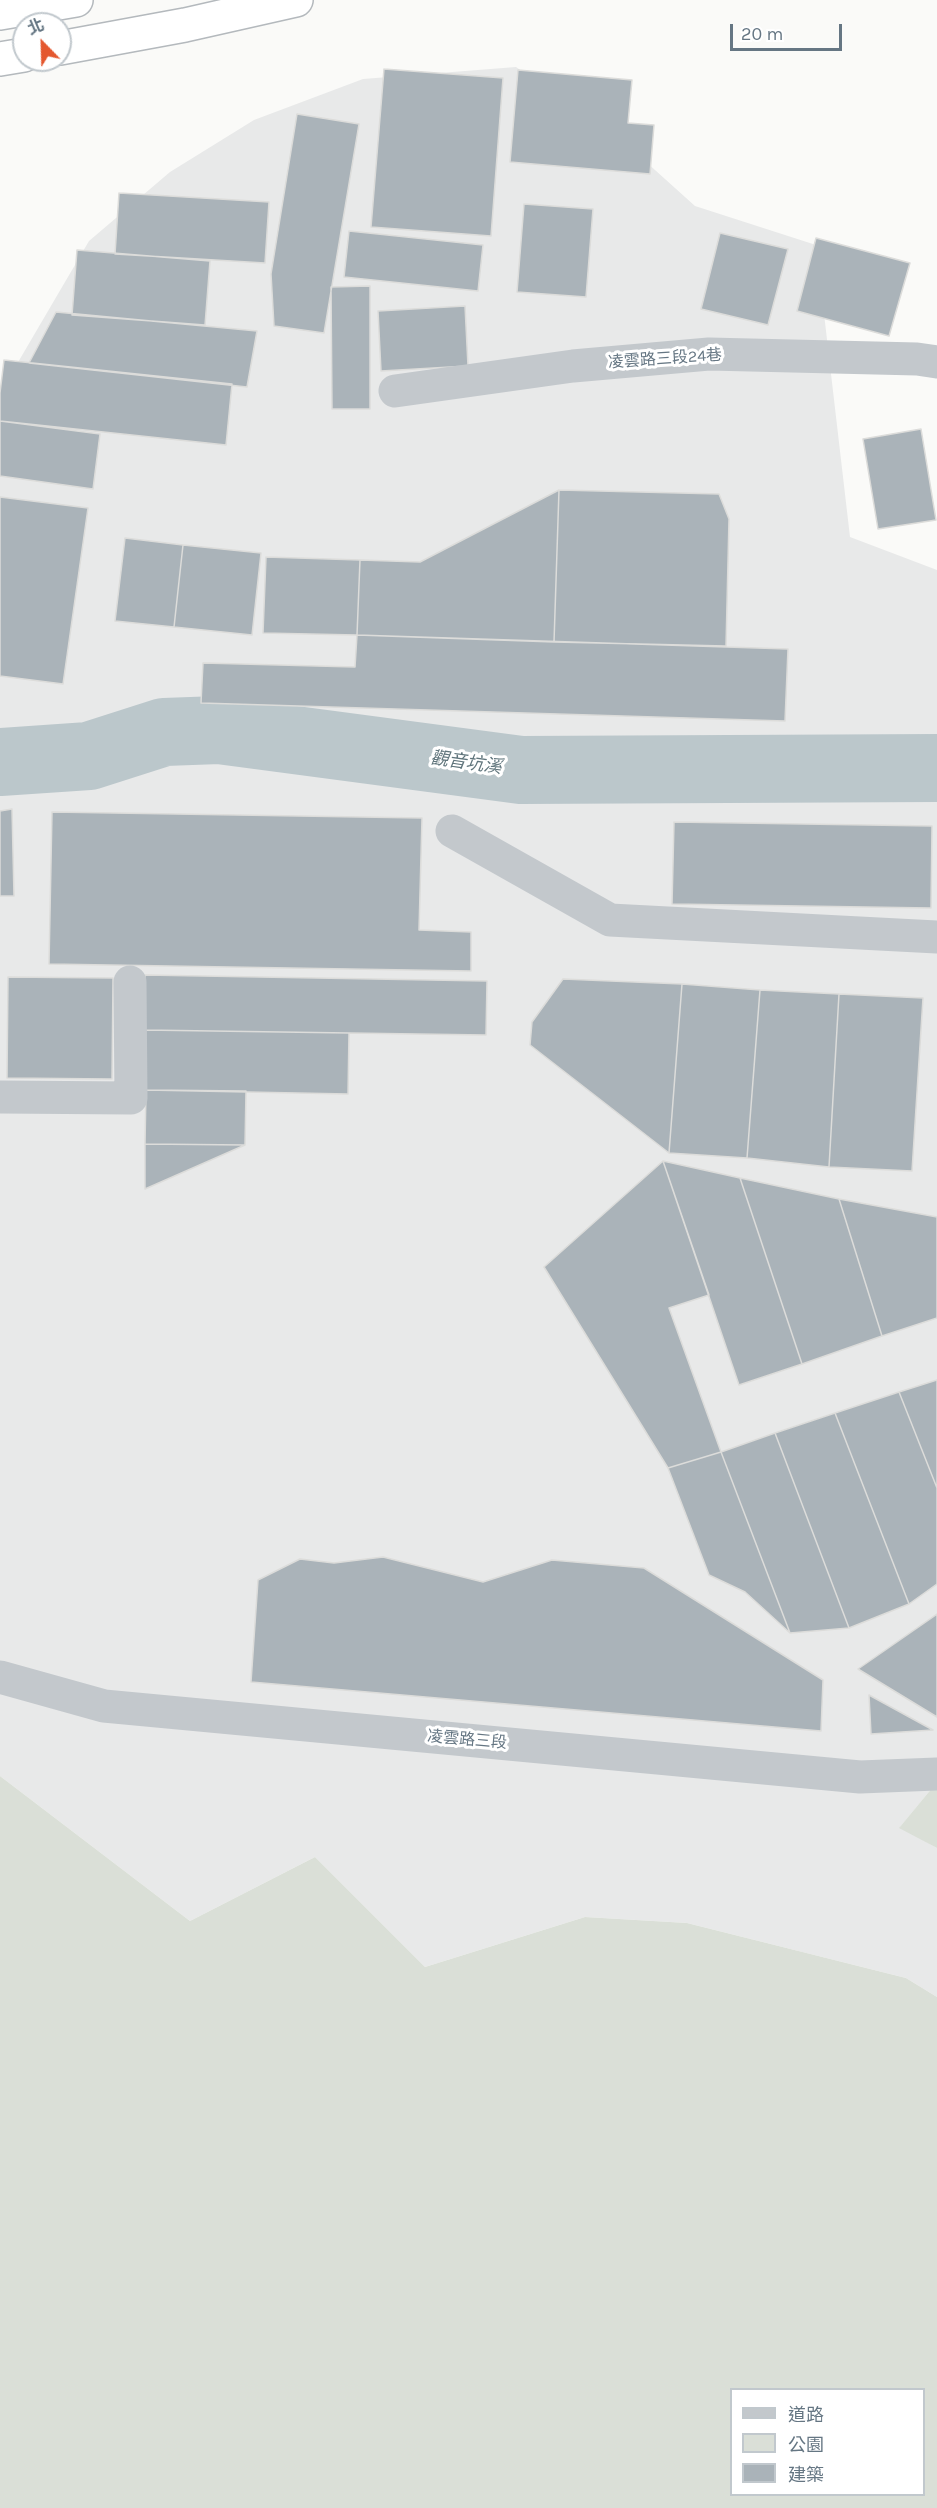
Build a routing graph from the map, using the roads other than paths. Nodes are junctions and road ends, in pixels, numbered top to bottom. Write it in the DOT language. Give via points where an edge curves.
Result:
graph roads {
  1 [pos="76,0"];
  2 [pos="296,0"];
  3 [pos="0,13"];
  4 [pos="72,46"];
  5 [pos="937,362"];
  6 [pos="396,391"];
  7 [pos="452,831"];
  8 [pos="937,937"];
  9 [pos="130,982"];
  10 [pos="0,1097"];
  11 [pos="0,1677"];
  12 [pos="937,1774"];
  1 -- 3 [label="highway"];
  2 -- 4 [label="highway"];
  5 -- 6 [label="street, 凌雲路三段24巷" via="709,354 573,366"];
  7 -- 8 [label="street" via="610,920"];
  9 -- 10 [label="street" via="131,1098"];
  11 -- 12 [label="street, 凌雲路三段" via="104,1706 860,1777"];
}
